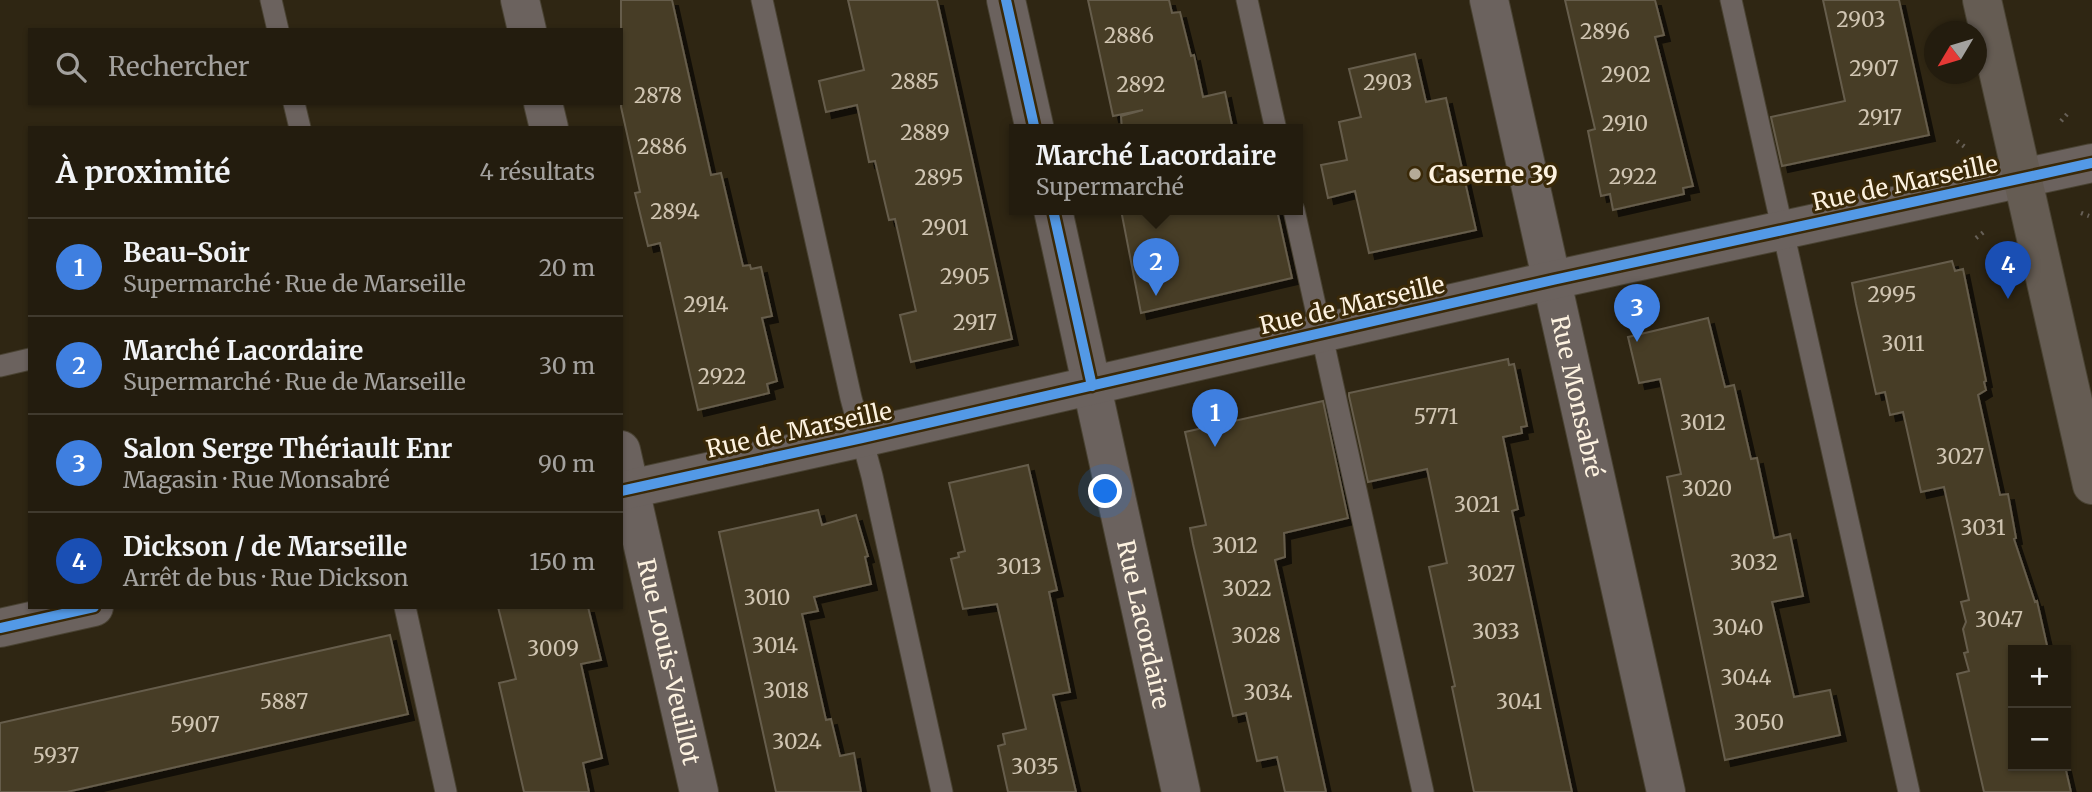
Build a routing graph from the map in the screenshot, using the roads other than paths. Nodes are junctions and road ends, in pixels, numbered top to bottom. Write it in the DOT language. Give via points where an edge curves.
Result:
graph roads {
  1 [pos="271,0"];
  2 [pos="520,0"];
  3 [pos="762,0"];
  4 [pos="1006,0"];
  5 [pos="1247,0"];
  6 [pos="1489,0"];
  7 [pos="1731,0"];
  8 [pos="1982,0"];
  9 [pos="278,28"];
  10 [pos="527,28"];
  11 [pos="294,105"];
  12 [pos="543,105"];
  13 [pos="1034,124"];
  14 [pos="1275,124"];
  15 [pos="300,126"];
  16 [pos="549,126"];
  17 [pos="2092,163"];
  18 [pos="2023,179"];
  19 [pos="1053,215"];
  20 [pos="1295,215"];
  21 [pos="1783,231"];
  22 [pos="1553,280"];
  23 [pos="1321,334"];
  24 [pos="28,359"];
  25 [pos="0,366"];
  26 [pos="1092,386"];
  27 [pos="862,438"];
  28 [pos="623,470"];
  29 [pos="2092,485"];
  30 [pos="625,490"];
  31 [pos="85,609"];
  32 [pos="404,609"];
  33 [pos="0,628"];
  34 [pos="446,792"];
  35 [pos="698,792"];
  36 [pos="942,792"];
  37 [pos="1181,792"];
  38 [pos="1423,792"];
  39 [pos="1666,792"];
  40 [pos="1909,792"];
  1 -- 9 [label="lane"];
  2 -- 10 [label="street"];
  3 -- 27 [label="lane"];
  4 -- 13 [label="street"];
  5 -- 14 [label="lane"];
  6 -- 22 [label="street, Rue Monsabré"];
  7 -- 21 [label="lane"];
  8 -- 18 [label="main road"];
  11 -- 15 [label="lane"];
  12 -- 16 [label="street"];
  17 -- 18 [label="street, Rue de Marseille"];
  18 -- 21 [label="street, Rue de Marseille"];
  18 -- 29 [label="main road"];
  19 -- 26 [label="street, Rue Lacordaire"];
  20 -- 23 [label="lane"];
  21 -- 22 [label="street, Rue de Marseille"];
  21 -- 40 [label="lane"];
  22 -- 23 [label="street, Rue de Marseille"];
  22 -- 39 [label="street, Rue Monsabré"];
  23 -- 26 [label="street, Rue de Marseille"];
  23 -- 38 [label="lane"];
  24 -- 25 [label="lane"];
  26 -- 27 [label="street, Rue de Marseille"];
  26 -- 37 [label="street, Rue Lacordaire"];
  27 -- 30 [label="street, Rue de Marseille"];
  27 -- 36 [label="lane"];
  28 -- 30 [label="street, Rue Louis-Veuillot"];
  30 -- 35 [label="street, Rue Louis-Veuillot"];
  31 -- 33 [label="street"];
  32 -- 34 [label="lane"];
}
